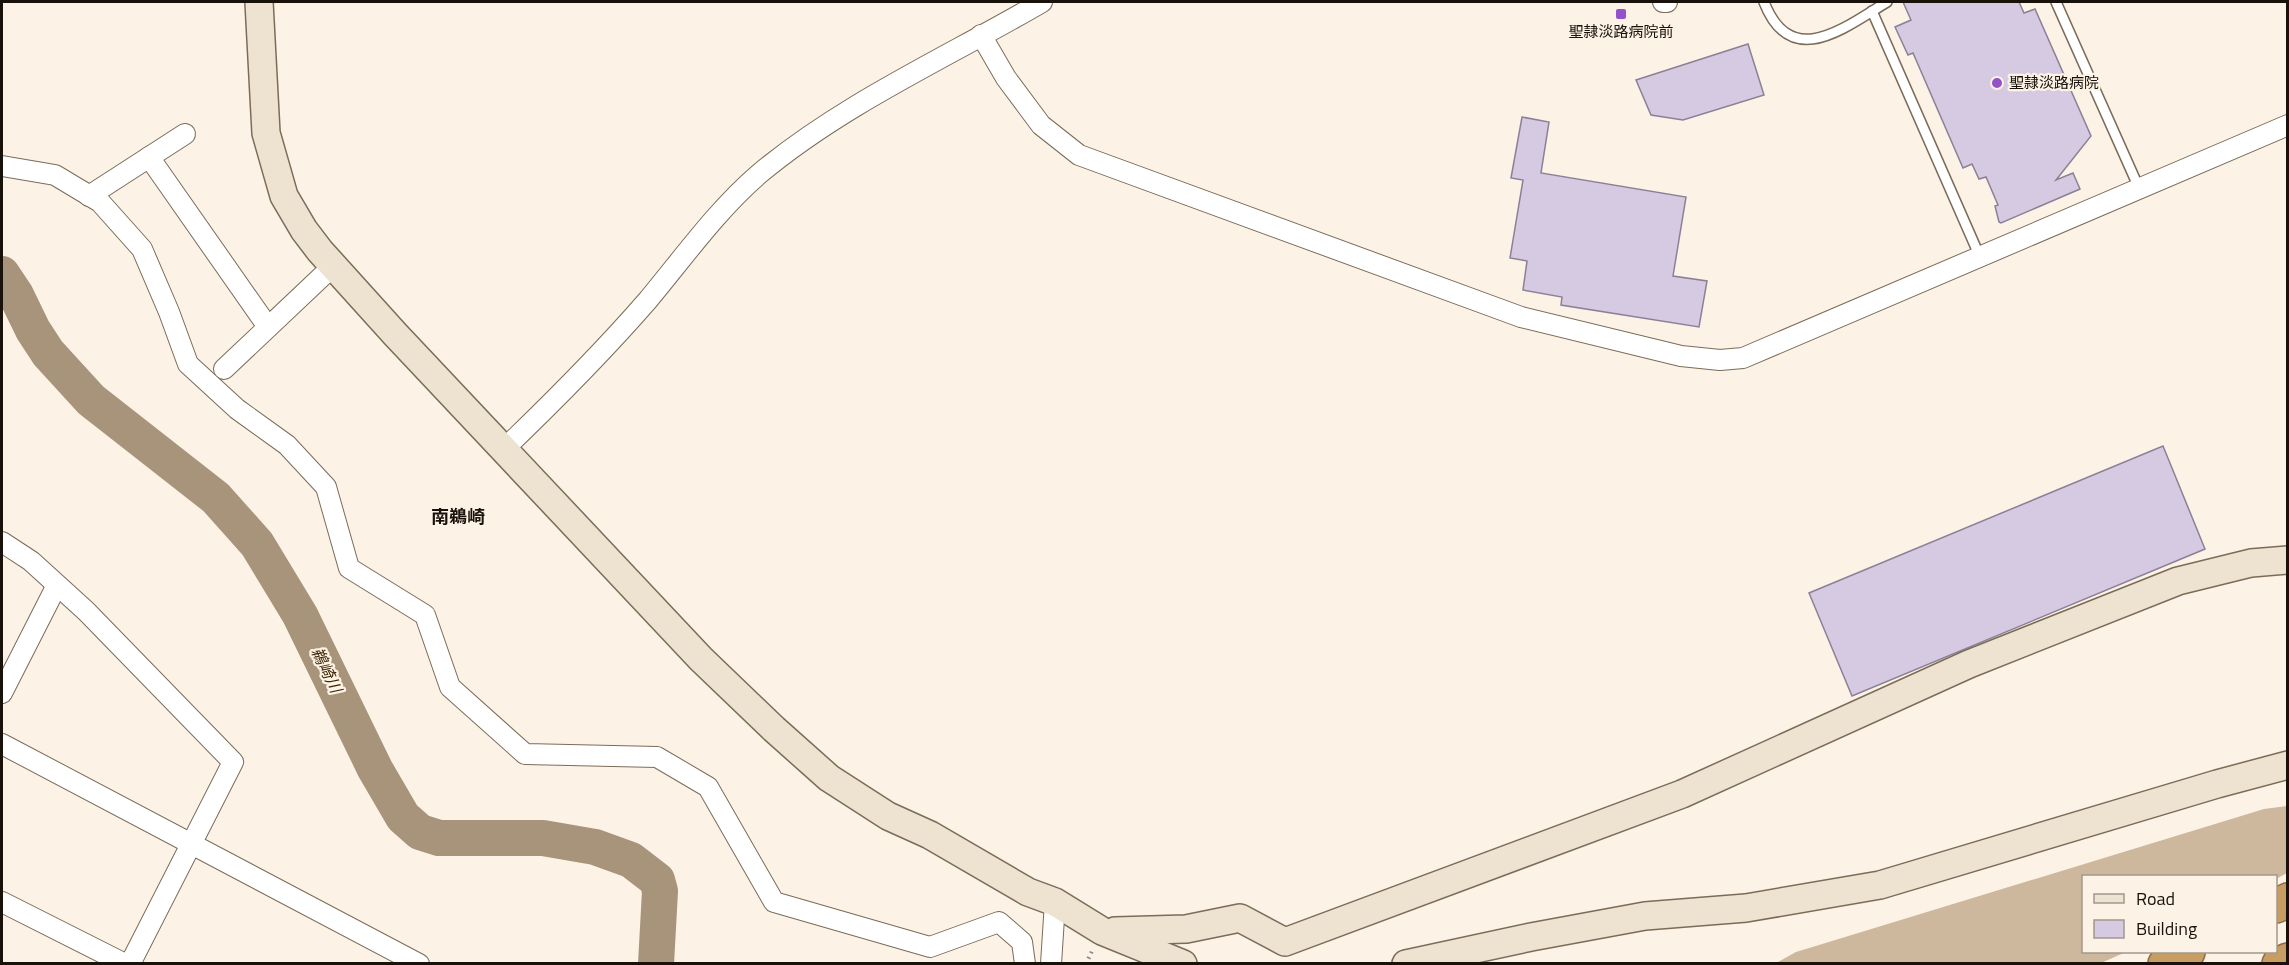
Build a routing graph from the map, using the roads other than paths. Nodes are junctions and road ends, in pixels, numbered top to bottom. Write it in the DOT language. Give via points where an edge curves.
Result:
graph roads {
  1 [pos="259,2"];
  2 [pos="1042,2"];
  3 [pos="1764,2"];
  4 [pos="1887,2"];
  5 [pos="2056,2"];
  6 [pos="1872,11"];
  7 [pos="981,35"];
  8 [pos="2288,125"];
  9 [pos="185,134"];
  10 [pos="149,157"];
  11 [pos="2,166"];
  12 [pos="2139,189"];
  13 [pos="89,196"];
  14 [pos="1980,257"];
  15 [pos="333,266"];
  16 [pos="268,327"];
  17 [pos="224,369"];
  18 [pos="503,450"];
  19 [pos="2,542"];
  20 [pos="2288,560"];
  21 [pos="57,585"];
  22 [pos="2,693"];
  23 [pos="2,744"];
  24 [pos="2288,765"];
  25 [pos="191,844"];
  26 [pos="2,902"];
  27 [pos="1055,902"];
  28 [pos="1102,932"];
  29 [pos="2184,953"];
  30 [pos="2288,960"];
  31 [pos="125,963"];
  32 [pos="130,963"];
  33 [pos="419,963"];
  34 [pos="1025,963"];
  35 [pos="1050,963"];
  36 [pos="1182,963"];
  37 [pos="1406,963"];
  38 [pos="2165,963"];
  39 [pos="2279,963"];
  1 -- 15 [label="street" via="266,132 273,160 284,196 304,230"];
  2 -- 7 [label="street"];
  3 -- 6 [label="lane" via="1776,25 1786,34 1810,41 1851,26"];
  4 -- 6 [label="lane"];
  5 -- 12 [label="lane"];
  6 -- 14 [label="lane"];
  7 -- 14 [label="street" via="1006,78 1041,125 1079,155 1521,317 1681,356 1743,358"];
  7 -- 18 [label="street" via="792,147 757,176 723,210 607,347"];
  8 -- 12 [label="street"];
  9 -- 10 [label="street"];
  10 -- 13 [label="street"];
  10 -- 16 [label="street"];
  11 -- 13 [label="street" via="55,175"];
  12 -- 14 [label="street"];
  13 -- 34 [label="street" via="100,202 142,249 188,364 237,409 287,445 326,487 349,568 424,615 450,687 525,754 657,757 708,787 774,902 930,946 999,922 1022,942"];
  15 -- 16 [label="street"];
  15 -- 18 [label="street"];
  16 -- 17 [label="street"];
  18 -- 27 [label="street" via="701,659 829,777 888,816 1028,892"];
  19 -- 21 [label="street"];
  20 -- 28 [label="street" via="2251,563 2178,581 1969,664 1682,794 1285,942 1240,918 1186,929"];
  21 -- 22 [label="street"];
  21 -- 25 [label="street" via="233,762"];
  23 -- 25 [label="street"];
  24 -- 37 [label="street" via="1880,885 1746,908 1645,916"];
  25 -- 32 [label="street"];
  25 -- 33 [label="street"];
  26 -- 31 [label="street"];
  27 -- 28 [label="street"];
  27 -- 35 [label="street"];
  28 -- 36 [label="street"];
  29 -- 38 [label="highway"];
  30 -- 39 [label="highway"];
}
